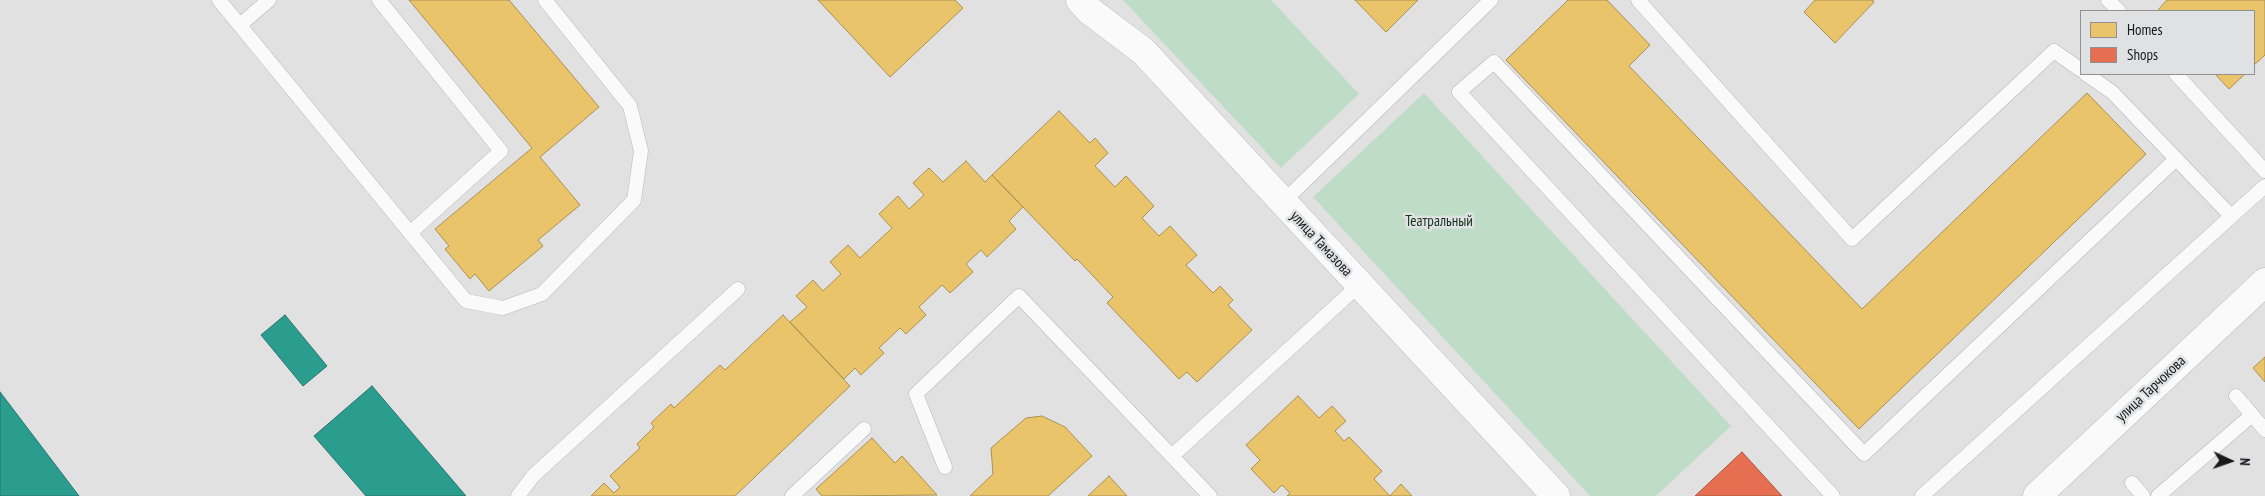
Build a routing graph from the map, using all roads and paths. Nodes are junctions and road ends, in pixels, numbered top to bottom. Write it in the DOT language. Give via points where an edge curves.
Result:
graph roads {
  1 [pos="219,0"];
  2 [pos="269,0"];
  3 [pos="379,0"];
  4 [pos="545,0"];
  5 [pos="1080,0"];
  6 [pos="1491,0"];
  7 [pos="1638,0"];
  8 [pos="2108,0"];
  9 [pos="2118,10"];
  10 [pos="240,25"];
  11 [pos="2080,69"];
  12 [pos="2087,75"];
  13 [pos="2177,75"];
  14 [pos="2176,159"];
  15 [pos="2265,170"];
  16 [pos="2265,186"];
  17 [pos="1283,202"];
  18 [pos="2231,216"];
  19 [pos="410,232"];
  20 [pos="2265,282"];
  21 [pos="1359,285"];
  22 [pos="738,289"];
  23 [pos="2236,396"];
  24 [pos="2252,415"];
  25 [pos="864,428"];
  26 [pos="2265,430"];
  27 [pos="1172,456"];
  28 [pos="945,467"];
  29 [pos="2132,483"];
  30 [pos="518,496"];
  31 [pos="792,496"];
  32 [pos="1210,496"];
  33 [pos="1556,496"];
  34 [pos="1833,496"];
  35 [pos="1922,496"];
  36 [pos="2038,496"];
  37 [pos="2143,496"];
  38 [pos="2158,496"];
  1 -- 10 [label="lane"];
  2 -- 10 [label="lane"];
  3 -- 19 [label="lane" via="501,150"];
  4 -- 19 [label="lane" via="630,106 641,151 634,200 542,294 503,308 466,300"];
  5 -- 17 [label="street, улица Тамазова" via="1143,51"];
  6 -- 17 [label="lane"];
  7 -- 11 [label="lane" via="1852,239 2054,51"];
  8 -- 9 [label="lane"];
  10 -- 19 [label="lane"];
  12 -- 14 [label="lane" via="2112,92"];
  13 -- 15 [label="lane"];
  14 -- 18 [label="lane"];
  14 -- 34 [label="lane" via="1864,454 1494,62 1459,92"];
  16 -- 18 [label="lane"];
  17 -- 21 [label="street, улица Тамазова"];
  18 -- 35 [label="lane"];
  20 -- 36 [label="street, улица Тарчокова"];
  21 -- 27 [label="lane"];
  21 -- 33 [label="street, улица Тамазова"];
  22 -- 30 [label="lane" via="533,476"];
  23 -- 24 [label="lane"];
  24 -- 26 [label="lane"];
  24 -- 38 [label="lane"];
  25 -- 31 [label="lane"];
  27 -- 28 [label="lane" via="1019,296 916,394"];
  27 -- 32 [label="lane"];
  29 -- 37 [label="lane"];
}
